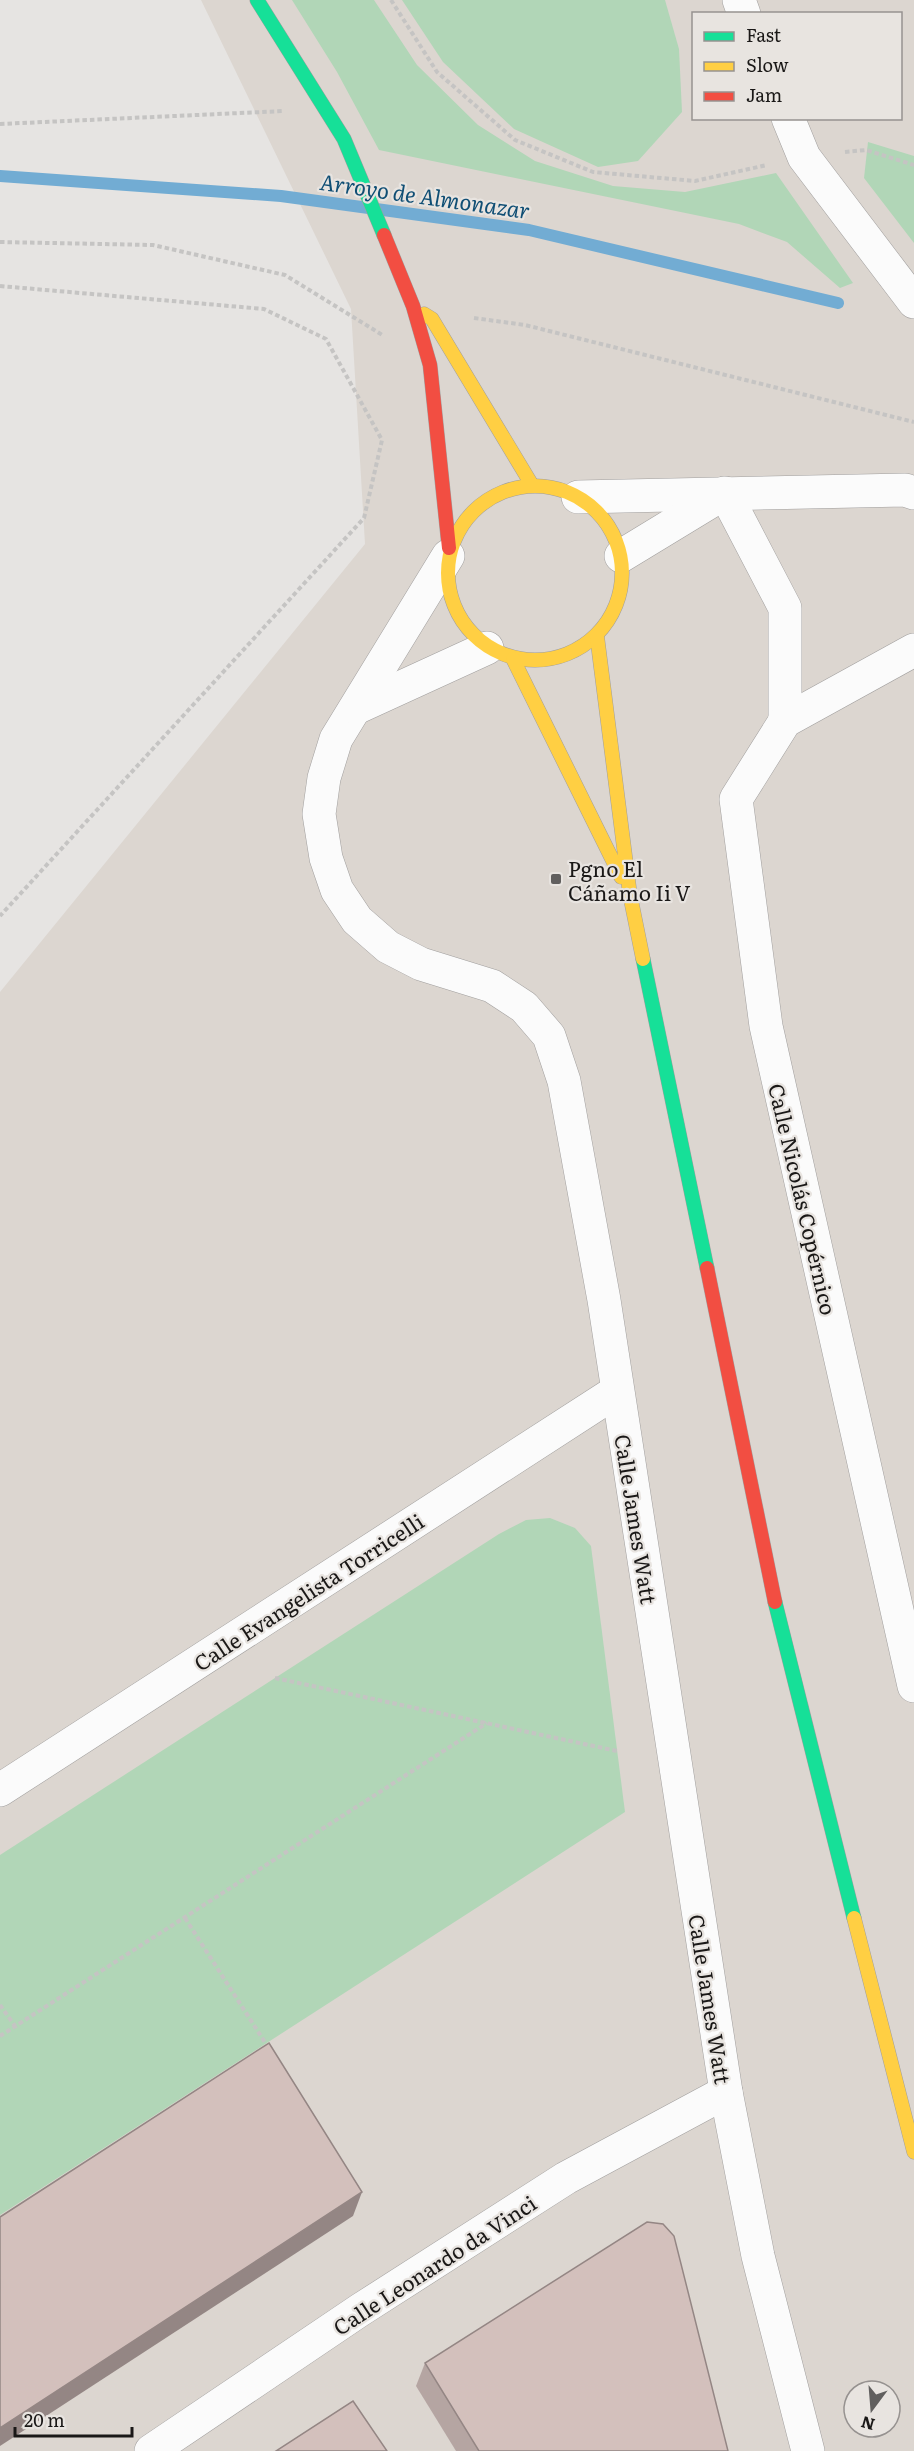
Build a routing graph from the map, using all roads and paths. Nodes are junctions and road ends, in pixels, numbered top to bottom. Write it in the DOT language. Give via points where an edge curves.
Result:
graph roads {
  1 [pos="257,0"];
  2 [pos="391,0"];
  3 [pos="293,110"];
  4 [pos="789,120"];
  5 [pos="0,124"];
  6 [pos="804,157"];
  7 [pos="914,165"];
  8 [pos="0,243"];
  9 [pos="0,286"];
  10 [pos="914,302"];
  11 [pos="413,306"];
  12 [pos="432,319"];
  13 [pos="430,365"];
  14 [pos="914,422"];
  15 [pos="532,485"];
  16 [pos="725,493"];
  17 [pos="578,497"];
  18 [pos="911,497"];
  19 [pos="449,552"];
  20 [pos="621,556"];
  21 [pos="597,636"];
  22 [pos="914,650"];
  23 [pos="500,653"];
  24 [pos="356,708"];
  25 [pos="785,721"];
  26 [pos="630,895"];
  27 [pos="0,916"];
  28 [pos="617,1391"];
  29 [pos="275,1678"];
  30 [pos="914,1686"];
  31 [pos="487,1723"];
  32 [pos="617,1751"];
  33 [pos="0,1790"];
  34 [pos="185,1918"];
  35 [pos="0,2005"];
  36 [pos="15,2026"];
  37 [pos="0,2036"];
  38 [pos="266,2044"];
  39 [pos="726,2092"];
  40 [pos="914,2152"];
  41 [pos="151,2451"];
  42 [pos="808,2451"];
  1 -- 11 [label="main road" via="344,139"];
  2 -- 6 [label="path" via="437,72 515,140 592,172 695,181"];
  3 -- 5 [label="path"];
  4 -- 6 [label="street"];
  6 -- 7 [label="path" via="866,150"];
  6 -- 10 [label="street"];
  8 -- 13 [label="path" via="153,245 285,275"];
  9 -- 27 [label="path" via="264,309 326,339 382,440 364,518"];
  11 -- 12 [label="main road"];
  11 -- 13 [label="main road"];
  12 -- 14 [label="path" via="446,314 525,325"];
  12 -- 15 [label="main road"];
  13 -- 19 [label="main road"];
  15 -- 17 [label="main road" via="556,488"];
  15 -- 19 [label="main road" via="504,490 480,503 461,524"];
  16 -- 17 [label="street"];
  16 -- 18 [label="street"];
  16 -- 20 [label="street"];
  16 -- 25 [label="street" via="785,608"];
  17 -- 20 [label="main road" via="612,532"];
  19 -- 23 [label="main road" via="446,578 452,606"];
  19 -- 24 [label="street, Calle James Watt"];
  20 -- 21 [label="main road" via="622,585 614,612"];
  21 -- 23 [label="main road" via="572,654 543,661"];
  21 -- 26 [label="main road"];
  22 -- 25 [label="street"];
  23 -- 24 [label="street"];
  23 -- 26 [label="main road"];
  24 -- 28 [label="street, Calle James Watt" via="336,739 324,778 319,814 326,858 337,890 357,920 388,947 421,964 492,986 524,1007 549,1036 564,1082"];
  25 -- 30 [label="street, Calle Nicolás Copérnico" via="736,800 761,993"];
  26 -- 40 [label="main road" via="784,1645"];
  28 -- 33 [label="street, Calle Evangelista Torricelli"];
  28 -- 39 [label="street, Calle James Watt"];
  29 -- 31 [label="path"];
  31 -- 32 [label="path"];
  31 -- 34 [label="path"];
  34 -- 36 [label="path"];
  34 -- 38 [label="path"];
  35 -- 36 [label="path"];
  36 -- 37 [label="path"];
  39 -- 41 [label="street, Calle Leonardo da Vinci" via="566,2178"];
  39 -- 42 [label="street, Calle James Watt" via="758,2256"];
}
